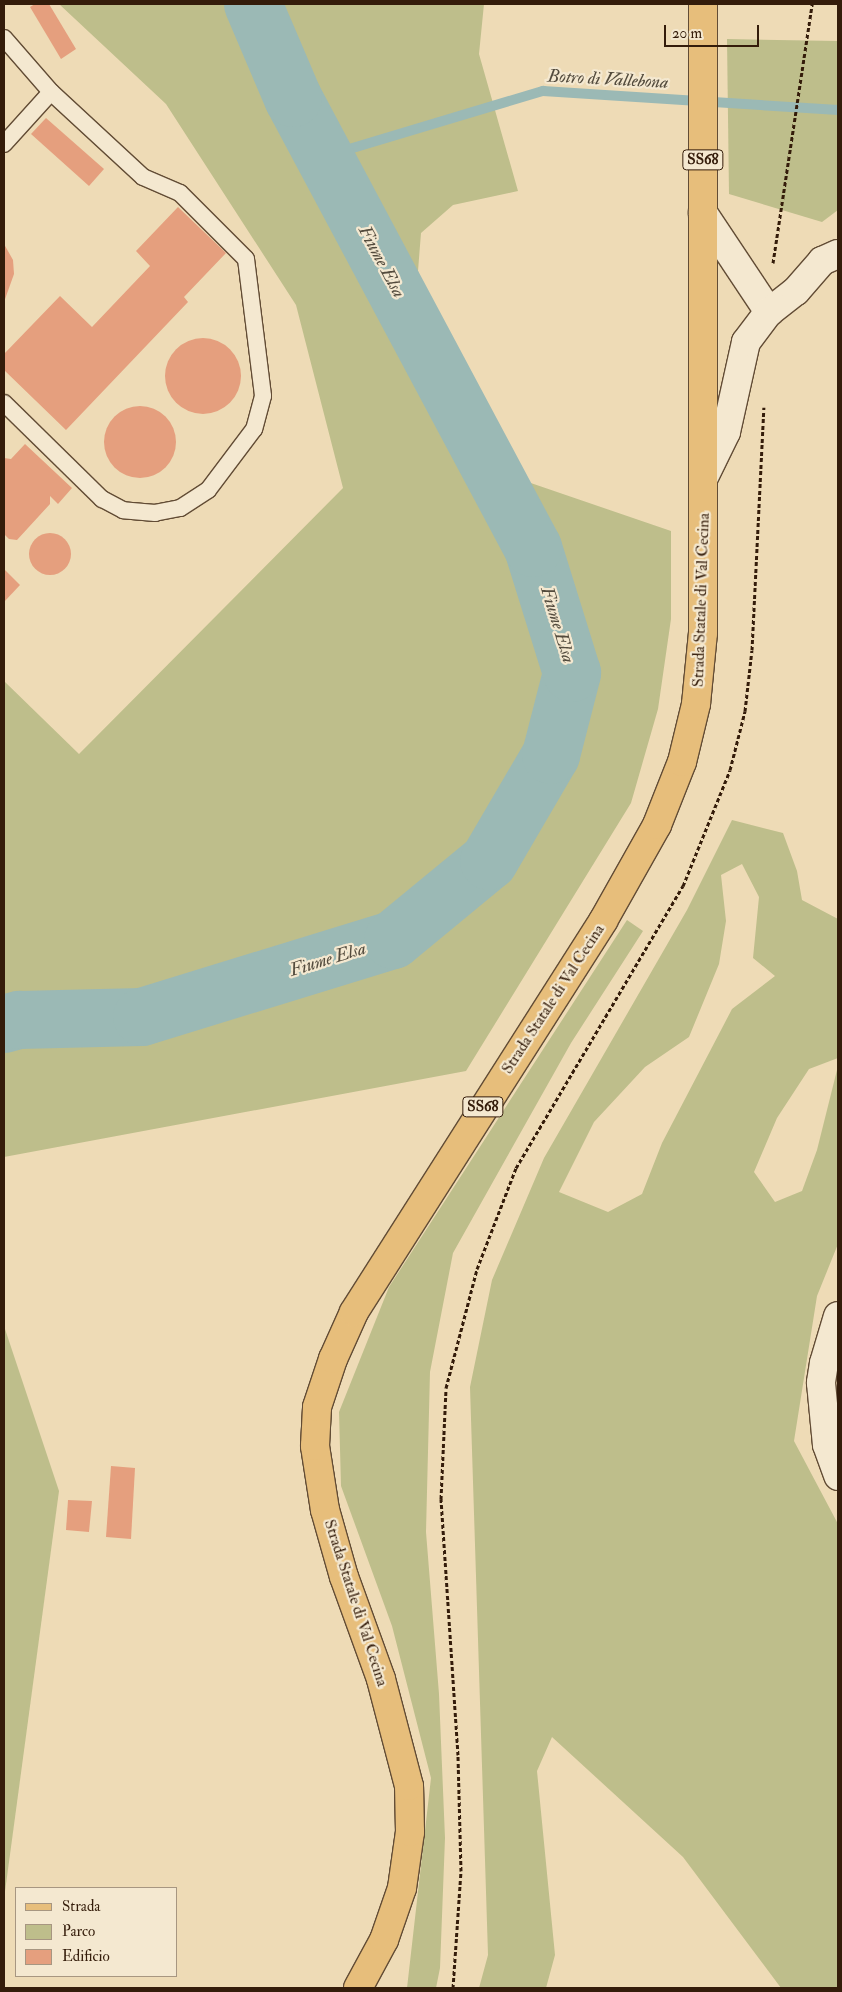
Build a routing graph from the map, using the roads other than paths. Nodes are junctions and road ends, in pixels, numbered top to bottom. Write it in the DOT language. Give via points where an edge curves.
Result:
graph roads {
  1 [pos="703,5"];
  2 [pos="4,38"];
  3 [pos="51,92"];
  4 [pos="4,144"];
  5 [pos="703,214"];
  6 [pos="838,254"];
  7 [pos="768,312"];
  8 [pos="4,403"];
  9 [pos="704,477"];
  10 [pos="838,1316"];
  11 [pos="838,1476"];
  12 [pos="358,1988"];
  1 -- 5 [label="main road, Strada Statale di Val Cecina / SS68"];
  2 -- 3 [label="lane"];
  3 -- 4 [label="lane"];
  3 -- 8 [label="lane" via="144,177 180,193 246,259 263,396 254,429 208,490 180,508 155,513 123,510 102,499"];
  5 -- 7 [label="street"];
  5 -- 9 [label="main road, Strada Statale di Val Cecina / SS68"];
  6 -- 7 [label="street" via="822,261 796,291"];
  7 -- 9 [label="street" via="742,349 726,432"];
  9 -- 12 [label="main road, Strada Statale di Val Cecina / SS68" via="700,667 691,730 672,789 648,843 603,921 354,1312 332,1359 317,1407 315,1446 325,1510 344,1576 386,1695 409,1786 410,1832 402,1888 384,1940"];
  10 -- 11 [label="street" via="821,1383 827,1446"];
}
